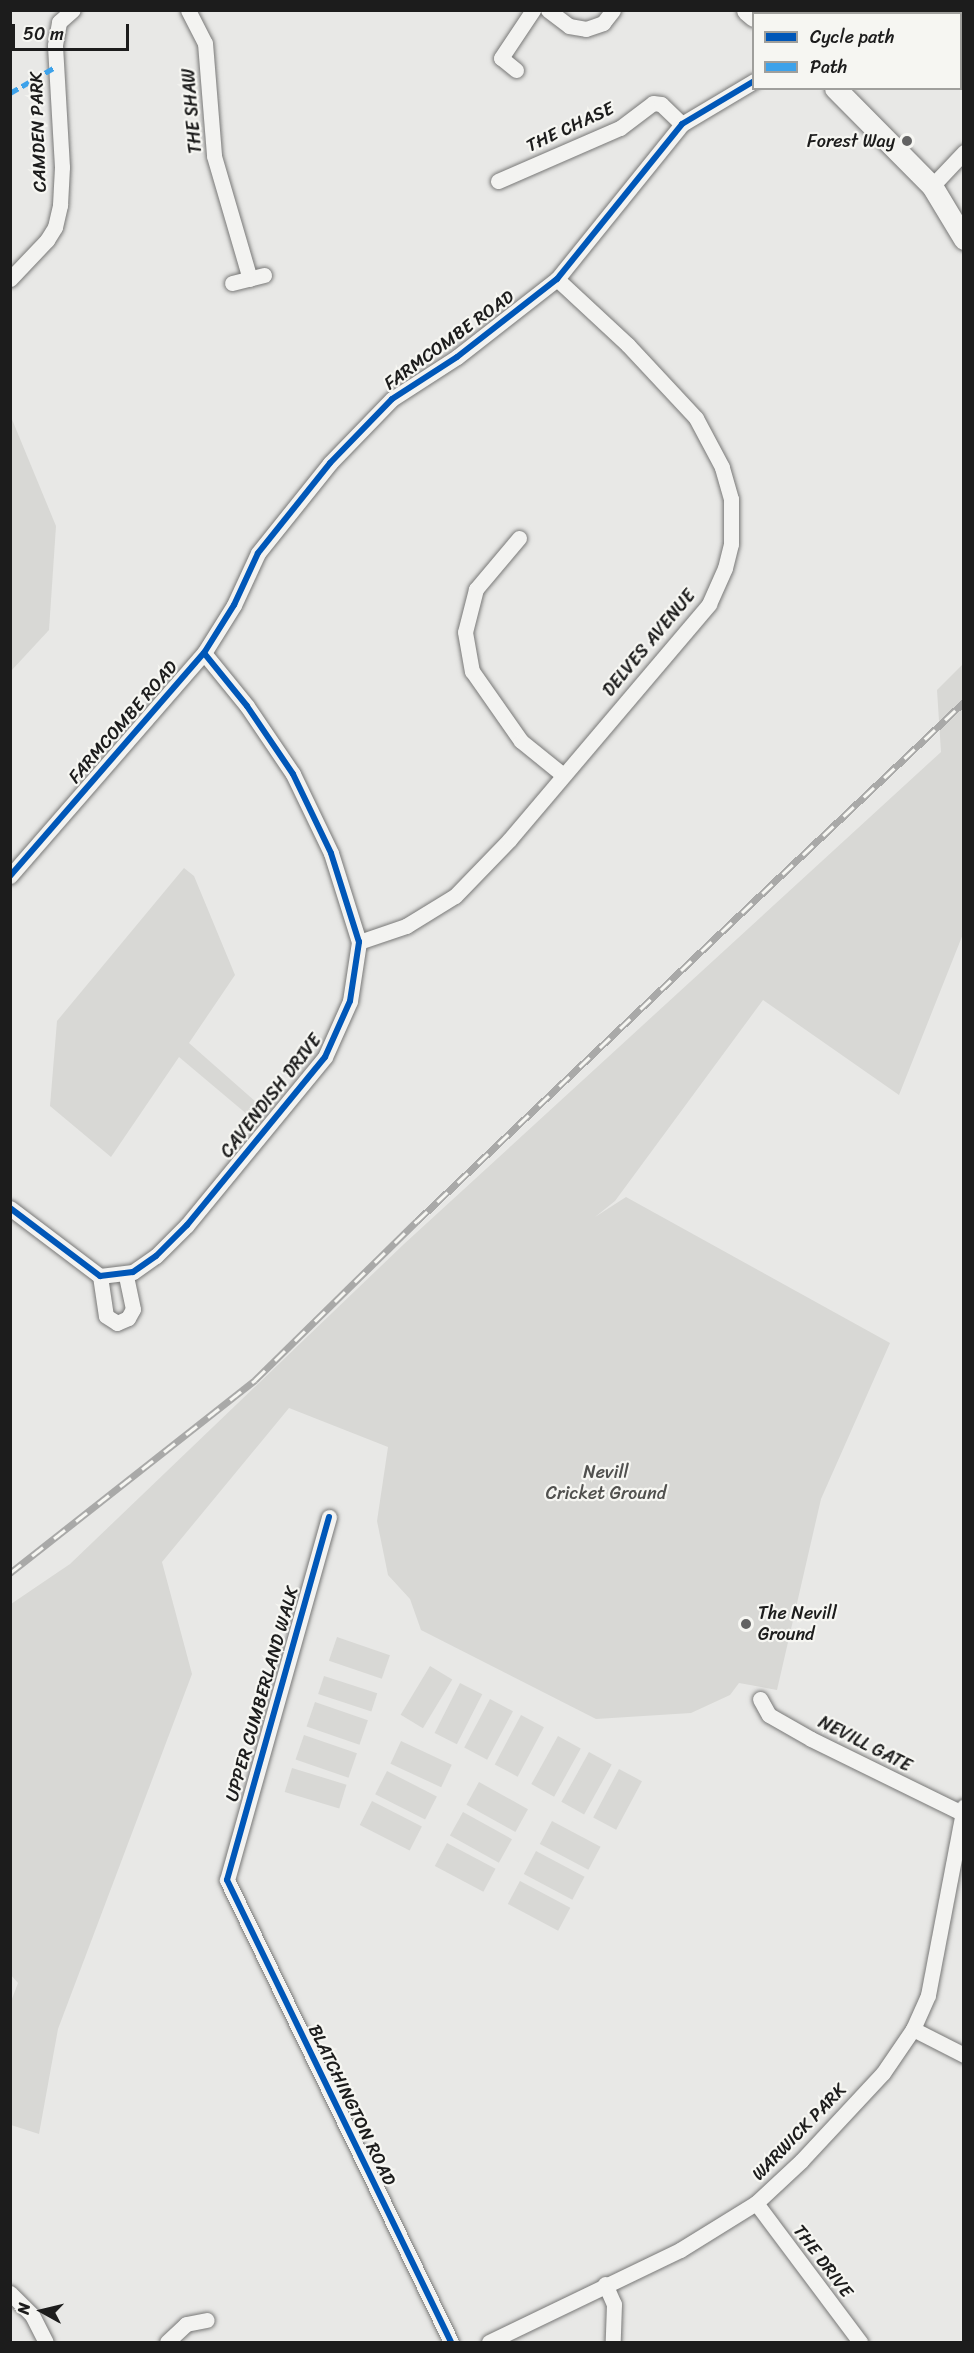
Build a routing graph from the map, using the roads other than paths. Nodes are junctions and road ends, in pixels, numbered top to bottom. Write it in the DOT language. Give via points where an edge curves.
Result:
graph roads {
  1 [pos="188,10"];
  2 [pos="533,10"];
  3 [pos="548,10"];
  4 [pos="613,10"];
  5 [pos="64,12"];
  6 [pos="516,70"];
  7 [pos="752,82"];
  8 [pos="837,90"];
  9 [pos="682,124"];
  10 [pos="963,152"];
  11 [pos="498,181"];
  12 [pos="932,186"];
  13 [pos="963,239"];
  14 [pos="10,279"];
  15 [pos="557,279"];
  16 [pos="232,283"];
  17 [pos="519,538"];
  18 [pos="204,653"];
  19 [pos="563,775"];
  20 [pos="10,876"];
  21 [pos="359,942"];
  22 [pos="10,1208"];
  23 [pos="126,1275"];
  24 [pos="100,1276"];
  25 [pos="329,1517"];
  26 [pos="760,1699"];
  27 [pos="963,1809"];
  28 [pos="227,1880"];
  29 [pos="913,2029"];
  30 [pos="963,2055"];
  31 [pos="756,2203"];
  32 [pos="605,2284"];
  33 [pos="10,2293"];
  34 [pos="207,2320"];
  35 [pos="46,2343"];
  36 [pos="167,2343"];
  37 [pos="451,2343"];
  38 [pos="489,2343"];
  39 [pos="613,2343"];
  40 [pos="860,2343"];
  1 -- 16 [label="street, THE SHAW" via="205,43 214,156 257,277"];
  2 -- 6 [label="street" via="501,58"];
  3 -- 4 [label="street" via="569,26 586,29 603,23"];
  5 -- 14 [label="street, CAMDEN PARK" via="55,45 62,166 60,205 46,240"];
  7 -- 9 [label="street, FARMCOMBE ROAD"];
  8 -- 12 [label="street"];
  9 -- 11 [label="street, THE CHASE" via="661,104 653,103 620,128"];
  9 -- 15 [label="street, FARMCOMBE ROAD"];
  10 -- 12 [label="street"];
  12 -- 13 [label="street"];
  15 -- 18 [label="street, FARMCOMBE ROAD" via="457,357 392,399 330,463 258,553 234,605"];
  15 -- 19 [label="street, DELVES AVENUE" via="628,345 696,418 722,467 731,499 731,544 709,604"];
  17 -- 19 [label="street" via="476,589 465,632 472,671 522,741"];
  18 -- 20 [label="street, FARMCOMBE ROAD"];
  18 -- 21 [label="street, CAVENDISH DRIVE" via="247,706 293,774 331,853"];
  19 -- 21 [label="street, DELVES AVENUE" via="455,896 406,926"];
  21 -- 23 [label="street, CAVENDISH DRIVE" via="350,1001 325,1058 187,1225 156,1256"];
  22 -- 24 [label="street"];
  23 -- 24 [label="street"];
  23 -- 24 [label="street" via="133,1309 128,1318 117,1323 106,1316"];
  25 -- 28 [label="street, UPPER CUMBERLAND WALK"];
  26 -- 27 [label="street, NEVILL GATE" via="769,1715 811,1739"];
  27 -- 29 [label="street, WARWICK PARK" via="928,1995"];
  28 -- 37 [label="street, BLATCHINGTON ROAD"];
  29 -- 30 [label="street"];
  29 -- 31 [label="street, WARWICK PARK" via="883,2073 801,2162"];
  31 -- 32 [label="street, WARWICK PARK" via="680,2250"];
  31 -- 40 [label="street, THE DRIVE"];
  32 -- 38 [label="street, WARWICK PARK"];
  32 -- 39 [label="street" via="614,2304"];
  33 -- 35 [label="street" via="32,2315"];
  34 -- 36 [label="street" via="186,2324"];
}
